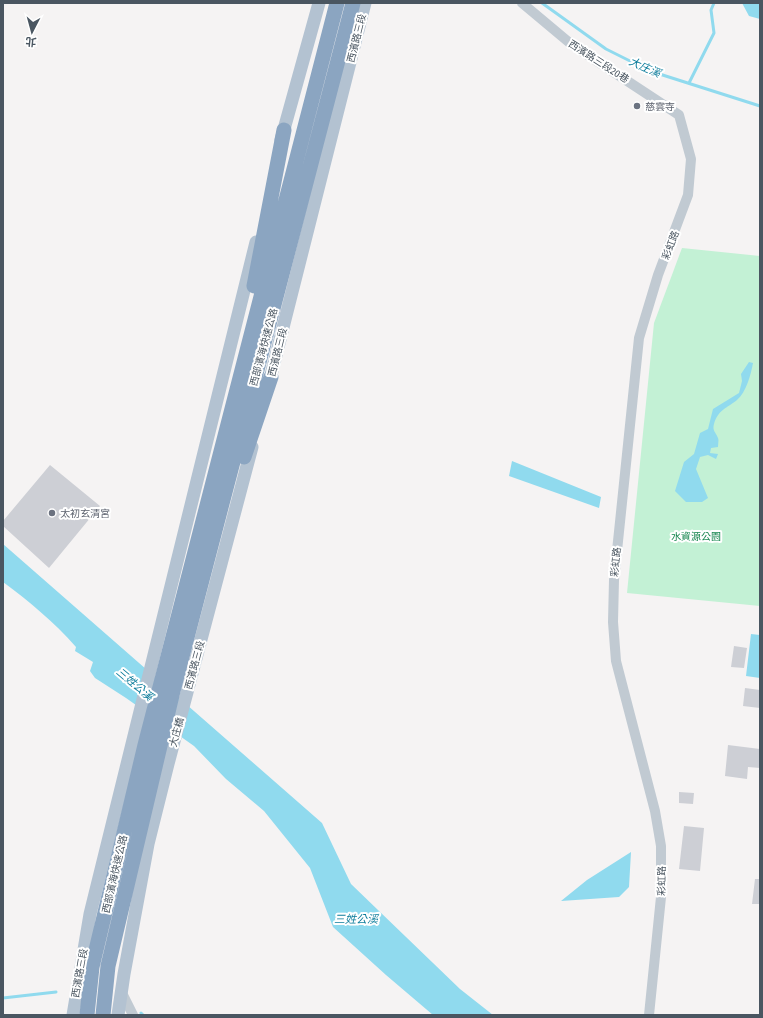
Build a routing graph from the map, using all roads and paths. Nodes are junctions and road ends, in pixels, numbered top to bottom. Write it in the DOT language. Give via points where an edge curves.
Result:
graph roads {
  1 [pos="319,3"];
  2 [pos="337,3"];
  3 [pos="522,3"];
  4 [pos="362,5"];
  5 [pos="680,115"];
  6 [pos="284,130"];
  7 [pos="271,377"];
  8 [pos="228,425"];
  9 [pos="200,593"];
  10 [pos="179,696"];
  11 [pos="160,744"];
  12 [pos="121,990"];
  13 [pos="73,1015"];
  14 [pos="87,1015"];
  15 [pos="103,1015"];
  16 [pos="118,1015"];
  17 [pos="133,1015"];
  18 [pos="649,1015"];
  1 -- 6 [label="main road"];
  2 -- 8 [label="highway, 西部濱海快速公路"];
  3 -- 5 [label="street, 西濱路三段20巷" via="570,44"];
  4 -- 7 [label="main road, 西濱路三段"];
  4 -- 9 [label="highway, 西部濱海快速公路"];
  5 -- 18 [label="street, 彩虹路" via="691,159 688,195 658,275 639,338 614,580 613,622 616,661 654,804 661,846 661,897"];
  6 -- 8 [label="highway"];
  6 -- 13 [label="main road, 西濱路三段" via="90,914"];
  7 -- 9 [label="highway"];
  7 -- 10 [label="main road, 西濱路三段"];
  8 -- 14 [label="highway, 西部濱海快速公路" via="147,734 92,967"];
  9 -- 10 [label="highway, 西部濱海快速公路"];
  10 -- 11 [label="highway, 大庄橋"];
  10 -- 12 [label="main road, 大庄橋" via="168,764 148,844"];
  11 -- 15 [label="highway, 西部濱海快速公路" via="108,966"];
  12 -- 16 [label="main road"];
  12 -- 17 [label="street"];
}
